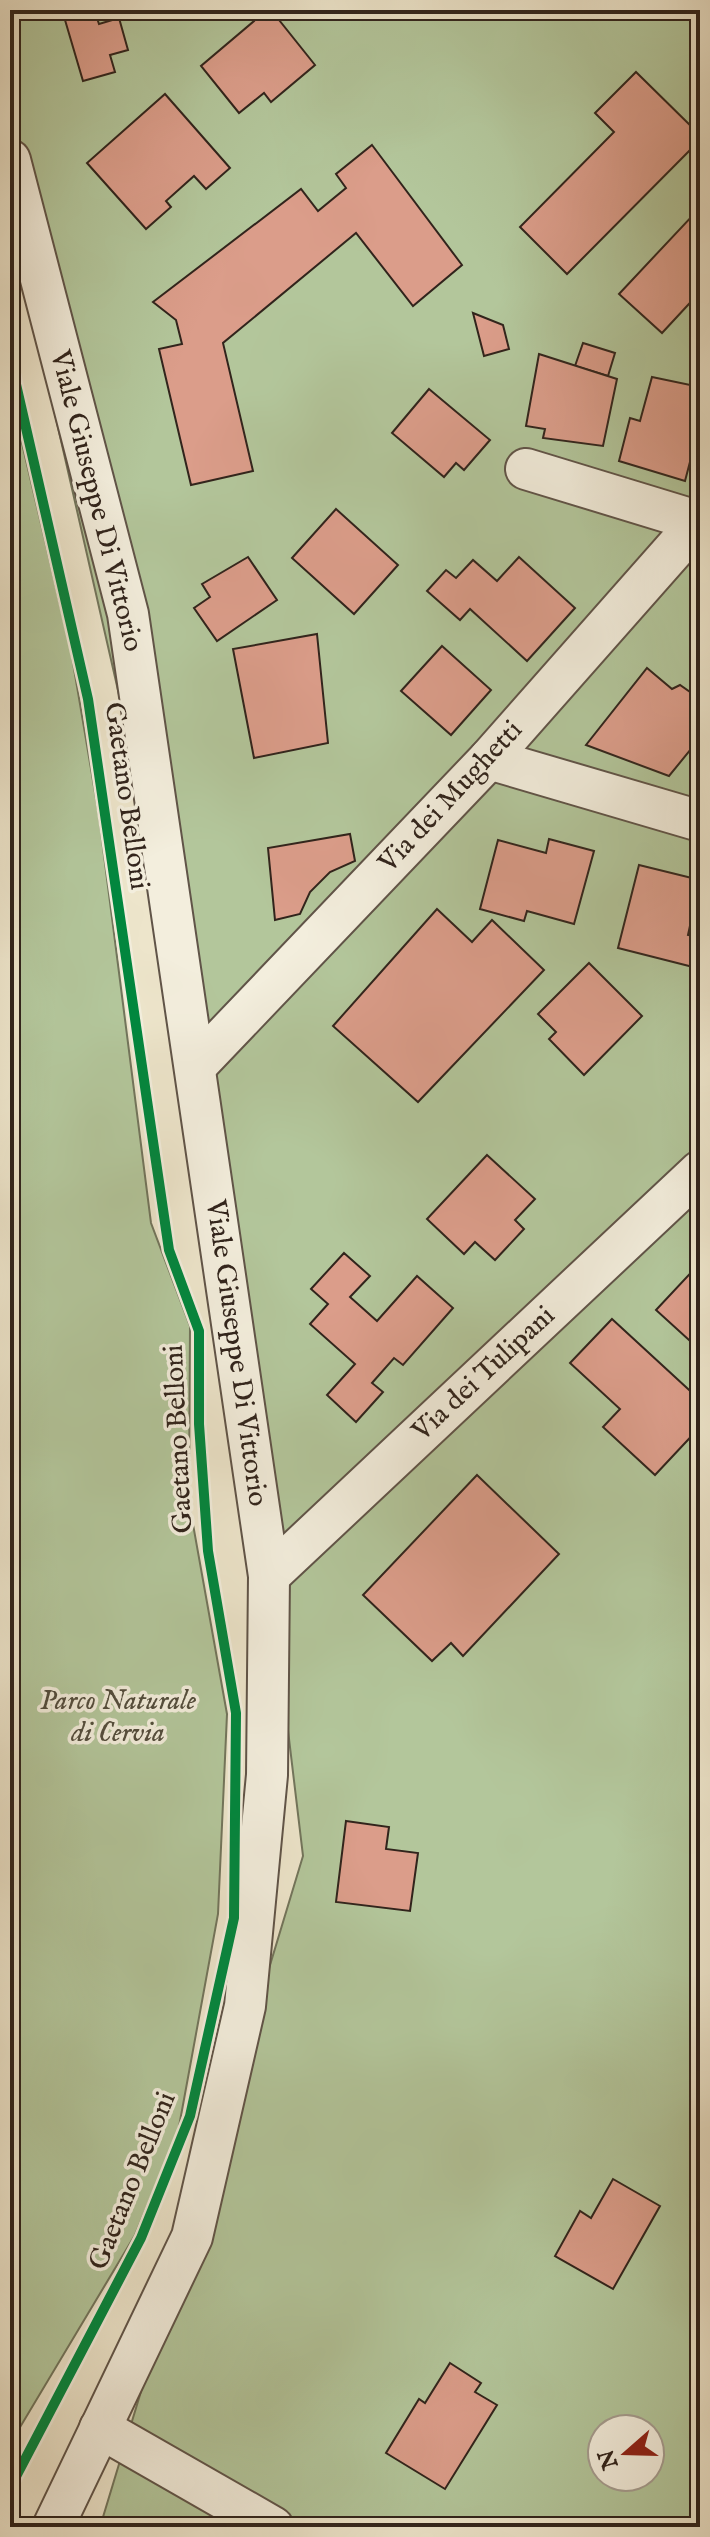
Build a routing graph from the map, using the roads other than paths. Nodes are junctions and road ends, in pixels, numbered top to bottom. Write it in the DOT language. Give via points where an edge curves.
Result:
graph roads {
  1 [pos="10,160"];
  2 [pos="526,469"];
  3 [pos="700,521"];
  4 [pos="489,759"];
  5 [pos="700,821"];
  6 [pos="195,1067"];
  7 [pos="700,1171"];
  8 [pos="269,1576"];
  9 [pos="100,2428"];
  10 [pos="53,2527"];
  11 [pos="273,2527"];
  1 -- 6 [label="street, Viale Giuseppe Di Vittorio" via="128,614"];
  2 -- 3 [label="street"];
  3 -- 4 [label="street, Via dei Mughetti"];
  4 -- 5 [label="street"];
  4 -- 6 [label="street, Via dei Mughetti"];
  6 -- 8 [label="street, Viale Giuseppe Di Vittorio"];
  7 -- 8 [label="street, Via dei Tulipani"];
  8 -- 9 [label="street, Viale Giuseppe Di Vittorio" via="267,1775 245,2006 192,2237"];
  9 -- 10 [label="street, Viale Giuseppe Di Vittorio"];
  9 -- 11 [label="street"];
}
